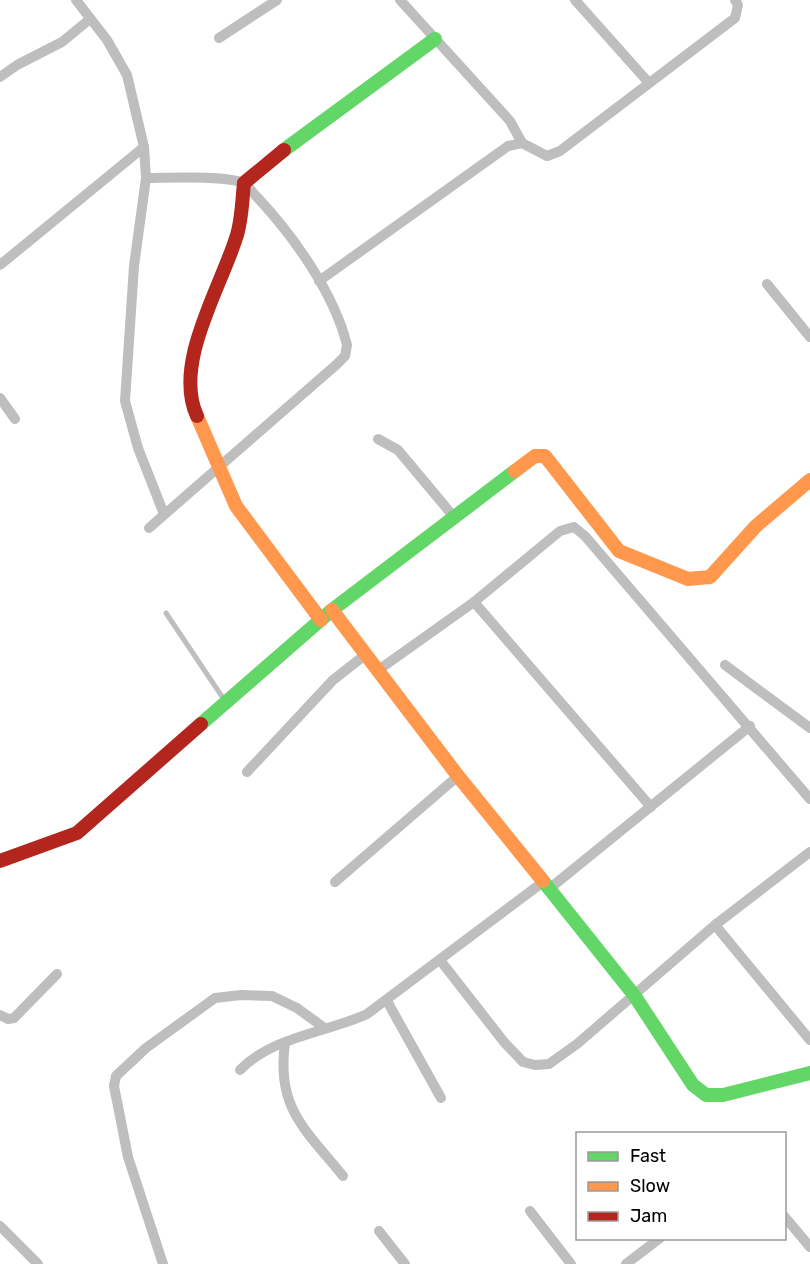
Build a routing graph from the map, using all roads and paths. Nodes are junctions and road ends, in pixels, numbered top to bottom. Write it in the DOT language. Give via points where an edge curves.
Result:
graph roads {
  1 [pos="76,0"];
  2 [pos="277,0"];
  3 [pos="400,0"];
  4 [pos="575,0"];
  5 [pos="735,0"];
  6 [pos="90,19"];
  7 [pos="219,38"];
  8 [pos="435,39"];
  9 [pos="0,77"];
  10 [pos="649,83"];
  11 [pos="522,143"];
  12 [pos="144,147"];
  13 [pos="146,178"];
  14 [pos="244,183"];
  15 [pos="0,265"];
  16 [pos="319,281"];
  17 [pos="767,284"];
  18 [pos="810,337"];
  19 [pos="0,398"];
  20 [pos="15,419"];
  21 [pos="378,440"];
  22 [pos="220,465"];
  23 [pos="810,480"];
  24 [pos="164,514"];
  25 [pos="454,517"];
  26 [pos="149,528"];
  27 [pos="474,602"];
  28 [pos="166,613"];
  29 [pos="327,615"];
  30 [pos="365,655"];
  31 [pos="725,664"];
  32 [pos="377,671"];
  33 [pos="226,702"];
  34 [pos="750,726"];
  35 [pos="810,728"];
  36 [pos="247,772"];
  37 [pos="458,776"];
  38 [pos="810,799"];
  39 [pos="651,807"];
  40 [pos="810,852"];
  41 [pos="0,861"];
  42 [pos="335,882"];
  43 [pos="546,885"];
  44 [pos="715,925"];
  45 [pos="440,960"];
  46 [pos="57,974"];
  47 [pos="634,995"];
  48 [pos="387,1001"];
  49 [pos="0,1015"];
  50 [pos="323,1027"];
  51 [pos="810,1040"];
  52 [pos="285,1043"];
  53 [pos="240,1070"];
  54 [pos="810,1073"];
  55 [pos="441,1098"];
  56 [pos="343,1176"];
  57 [pos="530,1211"];
  58 [pos="786,1218"];
  59 [pos="0,1226"];
  60 [pos="379,1231"];
  61 [pos="659,1240"];
  62 [pos="810,1247"];
  63 [pos="38,1264"];
  64 [pos="163,1264"];
  65 [pos="405,1264"];
  66 [pos="571,1264"];
  67 [pos="626,1264"];
  1 -- 6 [label="street"];
  2 -- 7 [label="street"];
  3 -- 8 [label="street"];
  4 -- 10 [label="street"];
  5 -- 10 [label="street" via="735,18"];
  6 -- 9 [label="street" via="62,42"];
  6 -- 12 [label="street" via="127,75"];
  8 -- 11 [label="street" via="510,121"];
  8 -- 14 [label="street" via="298,138"];
  10 -- 11 [label="street" via="560,151 547,156"];
  11 -- 16 [label="street" via="508,146"];
  12 -- 13 [label="street"];
  12 -- 15 [label="street"];
  13 -- 14 [label="street"];
  13 -- 24 [label="street" via="134,266 125,401 138,448"];
  14 -- 16 [label="street" via="271,211"];
  14 -- 22 [label="street" via="237,236 200,334 189,376 195,412"];
  16 -- 22 [label="street" via="345,335 345,356"];
  17 -- 18 [label="street"];
  19 -- 20 [label="street"];
  21 -- 25 [label="street" via="398,450"];
  22 -- 24 [label="street"];
  22 -- 29 [label="street" via="236,507"];
  23 -- 25 [label="street" via="765,518 710,577 688,579 619,551 545,456 535,456"];
  24 -- 26 [label="street"];
  25 -- 29 [label="street"];
  27 -- 32 [label="street"];
  27 -- 34 [label="street" via="560,531 574,527"];
  27 -- 39 [label="street"];
  28 -- 33 [label="lane"];
  29 -- 30 [label="street"];
  29 -- 33 [label="street"];
  30 -- 32 [label="street"];
  30 -- 36 [label="street" via="333,680"];
  31 -- 35 [label="street"];
  32 -- 37 [label="street"];
  33 -- 41 [label="street" via="65,841 18,850"];
  34 -- 38 [label="street"];
  34 -- 39 [label="street"];
  37 -- 42 [label="street"];
  37 -- 43 [label="street"];
  39 -- 43 [label="street"];
  40 -- 44 [label="street"];
  43 -- 45 [label="street"];
  43 -- 47 [label="street"];
  44 -- 47 [label="street"];
  44 -- 51 [label="street"];
  45 -- 47 [label="street" via="504,1042 524,1062 535,1065 549,1064"];
  45 -- 48 [label="street"];
  46 -- 49 [label="street" via="14,1018"];
  47 -- 54 [label="street" via="693,1085 706,1095 723,1095"];
  48 -- 50 [label="street" via="344,1024"];
  48 -- 55 [label="street"];
  50 -- 52 [label="street"];
  50 -- 64 [label="street" via="272,996 215,998 146,1048 116,1076 114,1086 128,1157"];
  52 -- 53 [label="street" via="250,1060"];
  52 -- 56 [label="street" via="282,1068 292,1113"];
  57 -- 66 [label="street"];
  58 -- 62 [label="street"];
  59 -- 63 [label="street"];
  60 -- 65 [label="street"];
  61 -- 67 [label="street"];
}
